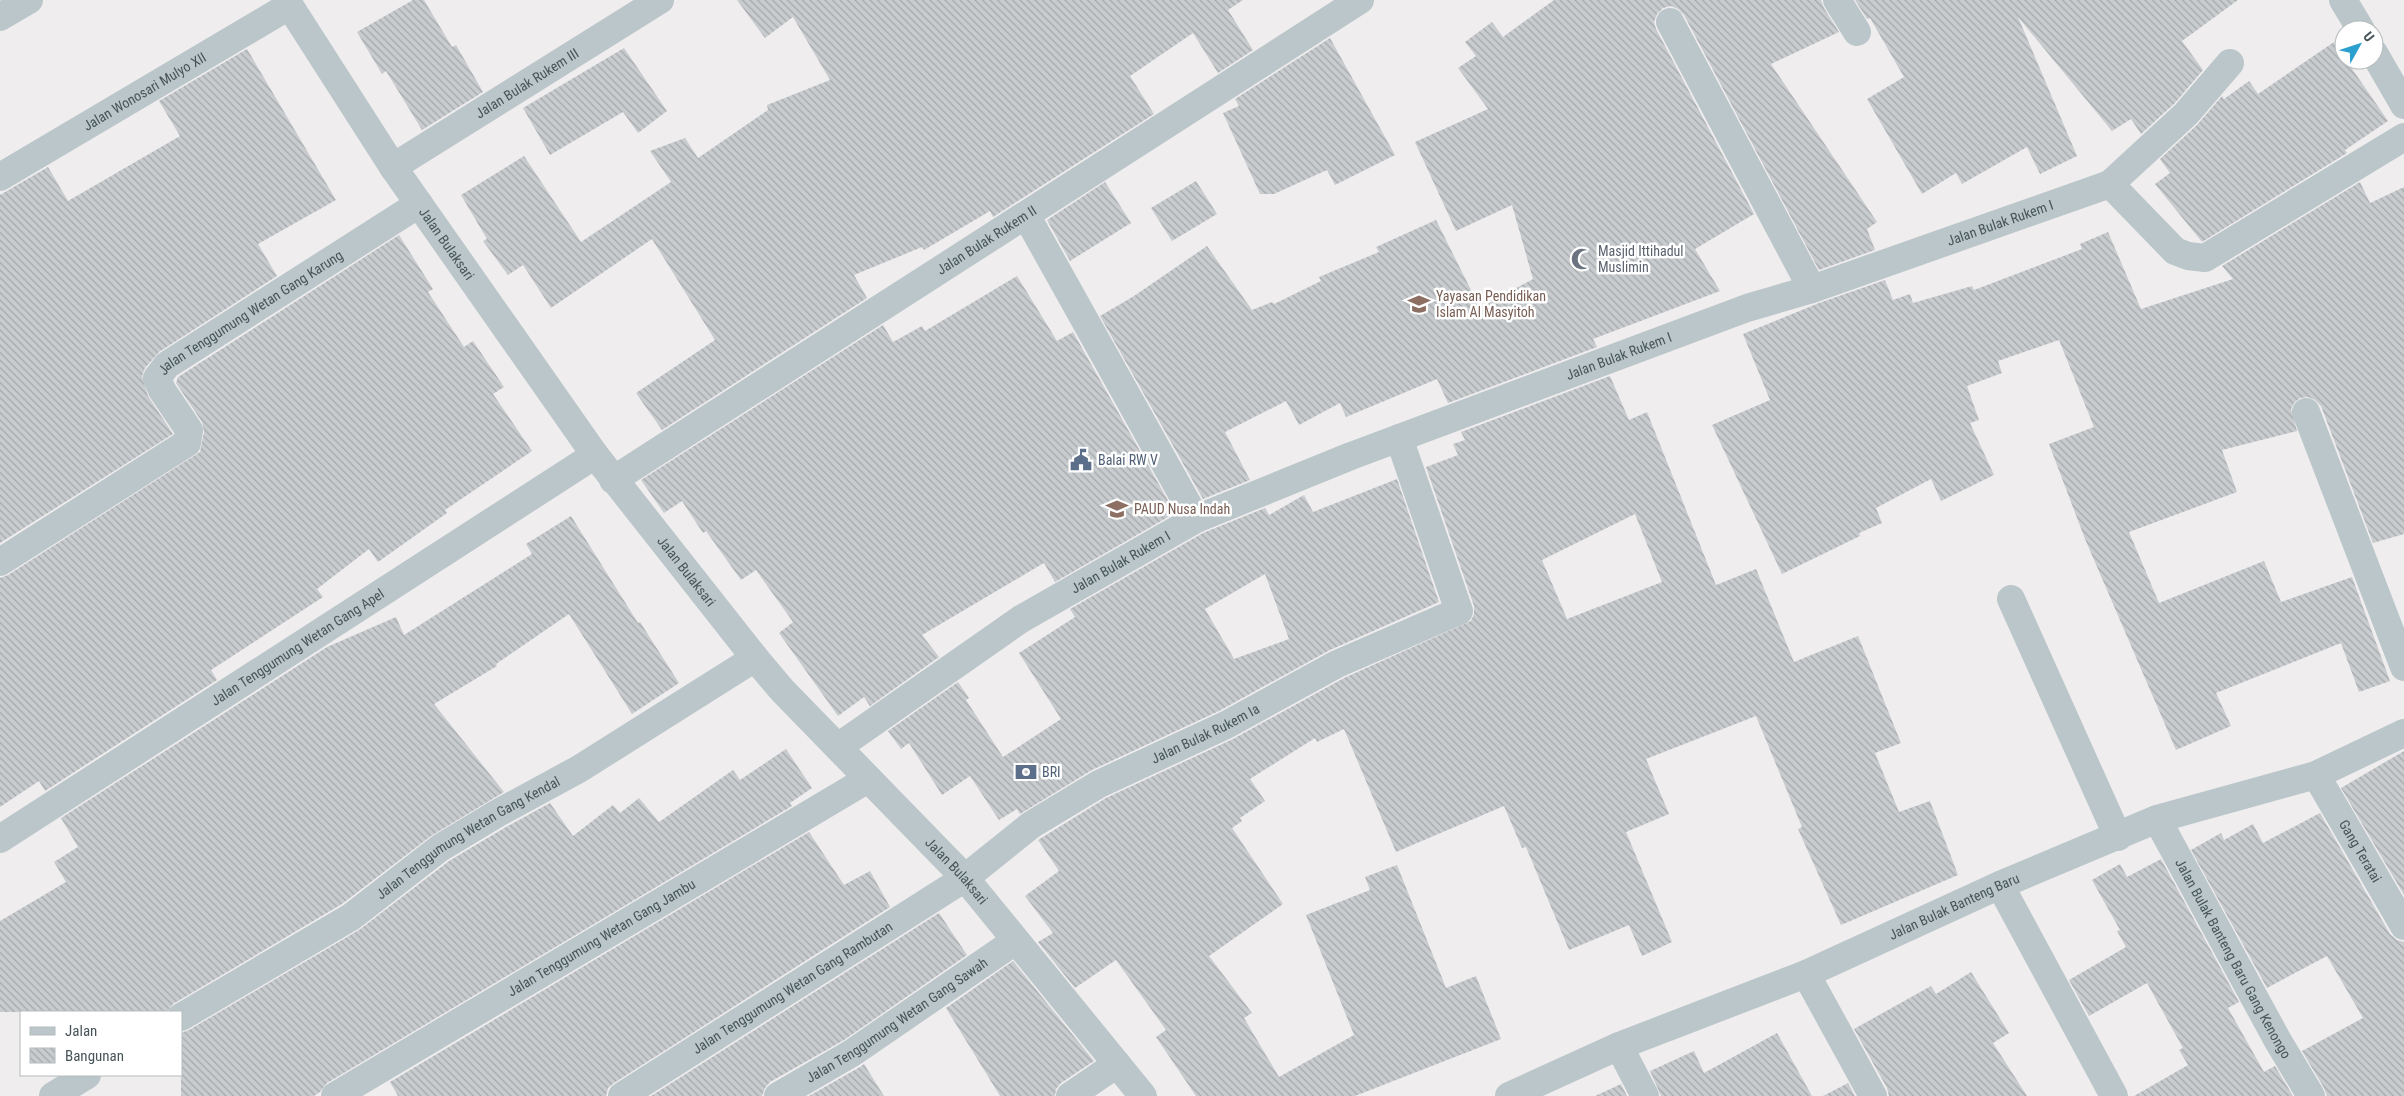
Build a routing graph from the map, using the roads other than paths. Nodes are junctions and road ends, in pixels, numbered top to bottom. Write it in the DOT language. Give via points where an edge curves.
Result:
graph roads {
  1 [pos="29,0"];
  2 [pos="660,0"];
  3 [pos="1360,0"];
  4 [pos="1837,0"];
  5 [pos="2343,0"];
  6 [pos="287,3"];
  7 [pos="0,17"];
  8 [pos="2355,20"];
  9 [pos="1670,22"];
  10 [pos="1857,32"];
  11 [pos="2230,63"];
  12 [pos="2384,70"];
  13 [pos="2404,105"];
  14 [pos="2404,137"];
  15 [pos="393,167"];
  16 [pos="0,176"];
  17 [pos="2110,184"];
  18 [pos="419,204"];
  19 [pos="1026,215"];
  20 [pos="1812,289"];
  21 [pos="2306,412"];
  22 [pos="1399,438"];
  23 [pos="595,455"];
  24 [pos="613,480"];
  25 [pos="1196,520"];
  26 [pos="0,562"];
  27 [pos="2012,599"];
  28 [pos="755,658"];
  29 [pos="2404,667"];
  30 [pos="2404,733"];
  31 [pos="838,747"];
  32 [pos="2316,775"];
  33 [pos="868,779"];
  34 [pos="2157,819"];
  35 [pos="2118,837"];
  36 [pos="0,839"];
  37 [pos="965,878"];
  38 [pos="2000,886"];
  39 [pos="2404,926"];
  40 [pos="1015,940"];
  41 [pos="1806,974"];
  42 [pos="182,1016"];
  43 [pos="1619,1046"];
  44 [pos="1117,1064"];
  45 [pos="86,1076"];
  46 [pos="53,1096"];
  47 [pos="335,1096"];
  48 [pos="622,1096"];
  49 [pos="778,1096"];
  50 [pos="1070,1096"];
  51 [pos="1144,1096"];
  52 [pos="1509,1096"];
  53 [pos="1645,1096"];
  54 [pos="1873,1096"];
  55 [pos="2114,1096"];
  56 [pos="2311,1096"];
  1 -- 7 [label="street"];
  2 -- 15 [label="street, Jalan Bulak Rukem III"];
  3 -- 19 [label="street, Jalan Bulak Rukem II"];
  4 -- 10 [label="street"];
  5 -- 8 [label="street"];
  6 -- 15 [label="street, Jalan Bulaksari"];
  6 -- 16 [label="street, Jalan Wonosari Mulyo XII"];
  9 -- 20 [label="street"];
  11 -- 17 [label="street" via="2186,114"];
  12 -- 13 [label="street"];
  14 -- 17 [label="street" via="2205,258 2175,252"];
  15 -- 18 [label="street, Jalan Bulaksari"];
  17 -- 20 [label="street, Jalan Bulak Rukem I"];
  18 -- 23 [label="street, Jalan Bulaksari"];
  18 -- 26 [label="street, Jalan Tenggumung Wetan Gang Karung" via="167,365 157,378 189,430 186,443"];
  19 -- 24 [label="street, Jalan Bulak Rukem II"];
  19 -- 25 [label="street"];
  20 -- 22 [label="street, Jalan Bulak Rukem I" via="1747,308"];
  21 -- 29 [label="street"];
  22 -- 25 [label="street, Jalan Bulak Rukem I"];
  22 -- 37 [label="street, Jalan Bulak Rukem Ia" via="1459,611 1337,664 1226,725 1099,784 1031,825"];
  23 -- 24 [label="street, Jalan Bulaksari"];
  23 -- 36 [label="street, Jalan Tenggumung Wetan Gang Apel"];
  24 -- 28 [label="street, Jalan Bulaksari"];
  25 -- 31 [label="street, Jalan Bulak Rukem I" via="1021,619"];
  27 -- 35 [label="street"];
  28 -- 31 [label="street, Jalan Bulaksari"];
  28 -- 42 [label="street, Jalan Tenggumung Wetan Gang Kendal" via="579,769 440,848 351,917"];
  30 -- 32 [label="street, Jalan Bulak Banteng Baru"];
  31 -- 33 [label="street, Jalan Bulaksari"];
  32 -- 34 [label="street, Jalan Bulak Banteng Baru"];
  32 -- 39 [label="street, Gang Teratai"];
  33 -- 37 [label="street, Jalan Bulaksari"];
  33 -- 47 [label="street, Jalan Tenggumung Wetan Gang Jambu"];
  34 -- 35 [label="street, Jalan Bulak Banteng Baru"];
  34 -- 56 [label="street, Jalan Bulak Banteng Baru Gang Kenongo"];
  35 -- 38 [label="street, Jalan Bulak Banteng Baru"];
  37 -- 40 [label="street, Jalan Bulaksari"];
  37 -- 48 [label="street, Jalan Tenggumung Wetan Gang Rambutan"];
  38 -- 41 [label="street, Jalan Bulak Banteng Baru"];
  38 -- 55 [label="street"];
  40 -- 44 [label="street, Jalan Bulaksari"];
  40 -- 49 [label="street, Jalan Tenggumung Wetan Gang Sawah" via="852,1053"];
  41 -- 43 [label="street, Jalan Bulak Banteng Baru"];
  41 -- 54 [label="street"];
  43 -- 52 [label="street, Jalan Bulak Banteng Baru"];
  43 -- 53 [label="street"];
  44 -- 50 [label="street"];
  44 -- 51 [label="street, Jalan Bulaksari"];
  45 -- 46 [label="street"];
}
